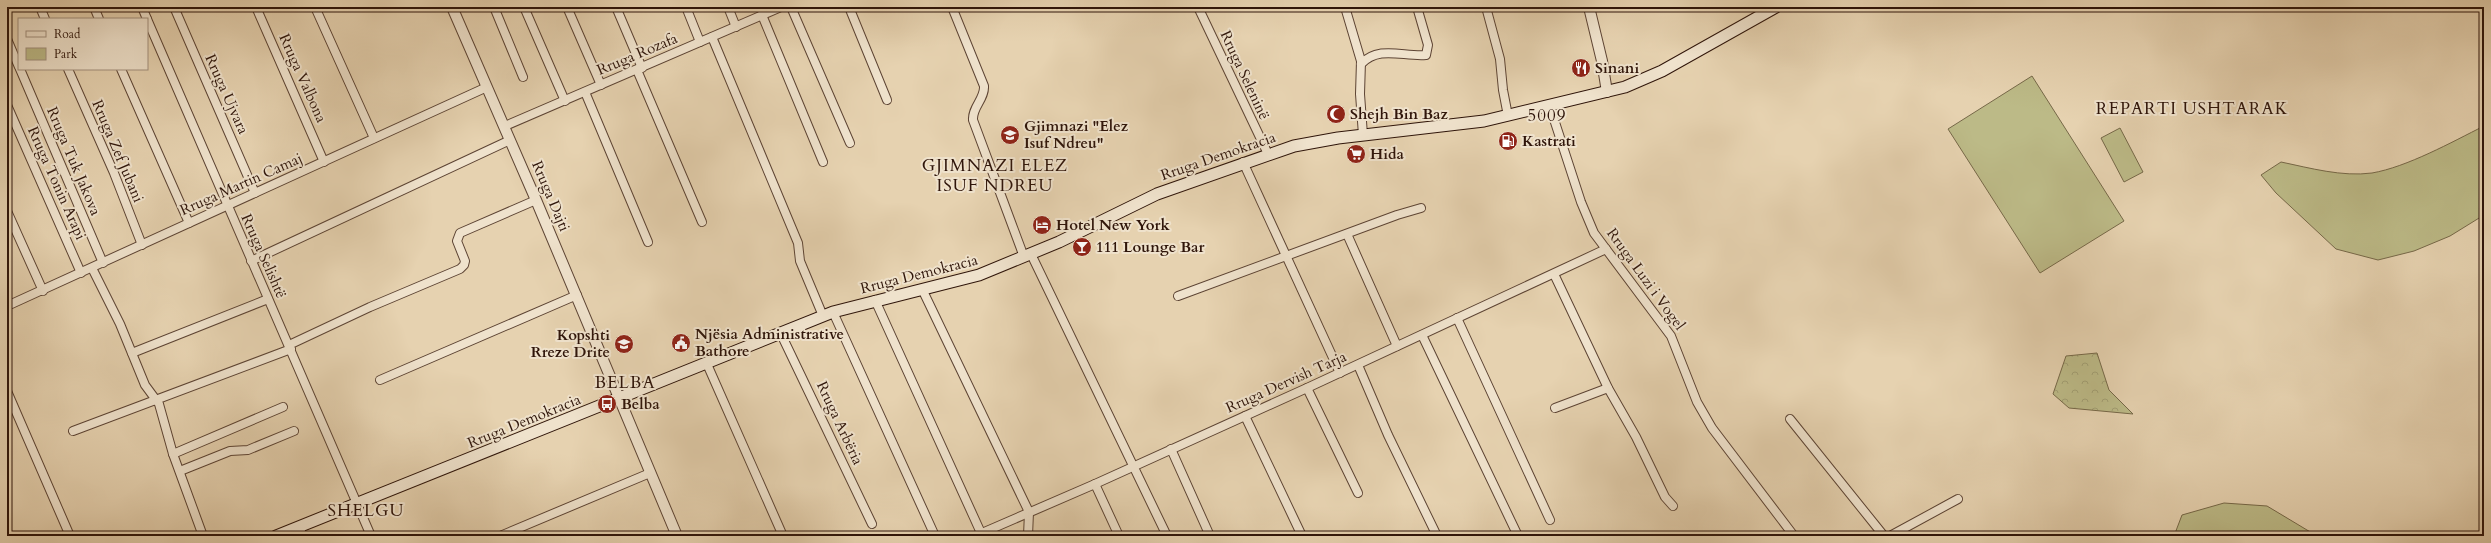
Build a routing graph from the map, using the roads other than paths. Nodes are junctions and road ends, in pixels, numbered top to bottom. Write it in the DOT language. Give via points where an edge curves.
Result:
graph roads {
  1 [pos="40,7"];
  2 [pos="94,7"];
  3 [pos="142,7"];
  4 [pos="174,7"];
  5 [pos="256,7"];
  6 [pos="315,7"];
  7 [pos="452,7"];
  8 [pos="494,7"];
  9 [pos="524,7"];
  10 [pos="567,7"];
  11 [pos="616,7"];
  12 [pos="686,7"];
  13 [pos="728,7"];
  14 [pos="781,7"];
  15 [pos="791,7"];
  16 [pos="849,7"];
  17 [pos="952,7"];
  18 [pos="1198,7"];
  19 [pos="1344,7"];
  20 [pos="1417,7"];
  21 [pos="1486,7"];
  22 [pos="1589,7"];
  23 [pos="1776,7"];
  24 [pos="762,15"];
  25 [pos="46,18"];
  26 [pos="99,18"];
  27 [pos="147,18"];
  28 [pos="148,21"];
  29 [pos="736,27"];
  30 [pos="712,37"];
  31 [pos="7,39"];
  32 [pos="700,42"];
  33 [pos="18,64"];
  34 [pos="1361,64"];
  35 [pos="639,69"];
  36 [pos="21,70"];
  37 [pos="68,70"];
  38 [pos="121,70"];
  39 [pos="523,77"];
  40 [pos="601,85"];
  41 [pos="487,87"];
  42 [pos="585,92"];
  43 [pos="1607,92"];
  44 [pos="887,100"];
  45 [pos="565,101"];
  46 [pos="7,105"];
  47 [pos="1550,107"];
  48 [pos="1508,116"];
  49 [pos="504,126"];
  50 [pos="1363,135"];
  51 [pos="374,138"];
  52 [pos="510,140"];
  53 [pos="850,142"];
  54 [pos="1268,154"];
  55 [pos="324,162"];
  56 [pos="824,162"];
  57 [pos="1243,162"];
  58 [pos="255,193"];
  59 [pos="536,200"];
  60 [pos="227,206"];
  61 [pos="1421,208"];
  62 [pos="7,211"];
  63 [pos="702,222"];
  64 [pos="189,223"];
  65 [pos="1347,234"];
  66 [pos="648,242"];
  67 [pos="142,245"];
  68 [pos="1606,249"];
  69 [pos="1028,256"];
  70 [pos="1287,257"];
  71 [pos="251,261"];
  72 [pos="103,263"];
  73 [pos="92,268"];
  74 [pos="81,273"];
  75 [pos="1554,274"];
  76 [pos="43,291"];
  77 [pos="923,291"];
  78 [pos="577,295"];
  79 [pos="1178,296"];
  80 [pos="268,299"];
  81 [pos="875,300"];
  82 [pos="7,306"];
  83 [pos="828,314"];
  84 [pos="1457,318"];
  85 [pos="781,334"];
  86 [pos="1422,335"];
  87 [pos="1397,346"];
  88 [pos="290,347"];
  89 [pos="132,353"];
  90 [pos="707,364"];
  91 [pos="1358,365"];
  92 [pos="1340,373"];
  93 [pos="380,380"];
  94 [pos="1307,388"];
  95 [pos="1608,388"];
  96 [pos="7,391"];
  97 [pos="619,399"];
  98 [pos="156,400"];
  99 [pos="283,407"];
  100 [pos="1555,408"];
  101 [pos="1245,416"];
  102 [pos="1790,419"];
  103 [pos="74,431"];
  104 [pos="294,432"];
  105 [pos="1171,449"];
  106 [pos="173,454"];
  107 [pos="1135,466"];
  108 [pos="180,471"];
  109 [pos="650,473"];
  110 [pos="1095,484"];
  111 [pos="1358,493"];
  112 [pos="1958,499"];
  113 [pos="357,503"];
  114 [pos="1673,506"];
  115 [pos="1029,512"];
  116 [pos="1550,520"];
  117 [pos="872,524"];
  118 [pos="301,531"];
  119 [pos="978,535"];
  120 [pos="70,536"];
  121 [pos="203,536"];
  122 [pos="276,536"];
  123 [pos="371,536"];
  124 [pos="500,536"];
  125 [pos="677,536"];
  126 [pos="783,536"];
  127 [pos="935,536"];
  128 [pos="1028,536"];
  129 [pos="1119,536"];
  130 [pos="1167,536"];
  131 [pos="1210,536"];
  132 [pos="1302,536"];
  133 [pos="1437,536"];
  134 [pos="1518,536"];
  135 [pos="1794,536"];
  136 [pos="1884,536"];
  137 [pos="1890,536"];
  1 -- 25 [label="street"];
  2 -- 26 [label="street"];
  3 -- 27 [label="street, Rruga Selishtë"];
  4 -- 58 [label="street, Rruga Ujvara"];
  5 -- 55 [label="street, Rruga Valbona"];
  6 -- 51 [label="street"];
  7 -- 41 [label="street, Rruga Dajti"];
  8 -- 39 [label="street"];
  9 -- 45 [label="street"];
  10 -- 40 [label="street"];
  11 -- 35 [label="street"];
  12 -- 32 [label="street"];
  13 -- 29 [label="street"];
  14 -- 24 [label="street, Rruga Rozafa"];
  15 -- 53 [label="street"];
  16 -- 44 [label="street"];
  17 -- 69 [label="street" via="984,86 983,96 974,110 974,120"];
  18 -- 54 [label="street, Rruga Seleninë"];
  19 -- 34 [label="street"];
  20 -- 34 [label="street" via="1428,45 1426,55 1381,53 1372,55"];
  21 -- 48 [label="street" via="1500,59"];
  22 -- 43 [label="street"];
  23 -- 43 [label="main road, Rruga Demokracia" via="1662,71"];
  24 -- 29 [label="street, Rruga Rozafa"];
  24 -- 56 [label="street"];
  28 -- 60 [label="street, Rruga Selishtë"];
  29 -- 30 [label="street, Rruga Rozafa"];
  30 -- 32 [label="street, Rruga Rozafa"];
  30 -- 83 [label="street" via="798,243 800,261"];
  31 -- 33 [label="street, Rruga Tuk Jakova"];
  32 -- 35 [label="street, Rruga Rozafa"];
  34 -- 50 [label="street"];
  35 -- 40 [label="street, Rruga Rozafa"];
  35 -- 63 [label="street"];
  36 -- 72 [label="street, Rruga Tuk Jakova"];
  37 -- 67 [label="street, Rruga Zef Jubani" via="114,173"];
  38 -- 64 [label="street"];
  40 -- 42 [label="street, Rruga Rozafa"];
  41 -- 49 [label="street, Rruga Dajti"];
  41 -- 51 [label="street, Rruga Martin Camaj"];
  42 -- 45 [label="street, Rruga Rozafa"];
  42 -- 66 [label="street"];
  43 -- 47 [label="main road, Rruga Demokracia"];
  45 -- 49 [label="street, Rruga Rozafa"];
  46 -- 74 [label="street, Rruga Tonin Arapi"];
  47 -- 48 [label="main road, Rruga Demokracia"];
  47 -- 68 [label="street, Rruga Luzi i Vogel" via="1581,202 1594,233"];
  48 -- 50 [label="main road, Rruga Demokracia" via="1465,124"];
  49 -- 52 [label="street, Rruga Dajti"];
  50 -- 54 [label="main road, Rruga Demokracia" via="1316,141"];
  51 -- 55 [label="street, Rruga Martin Camaj"];
  52 -- 59 [label="street, Rruga Dajti"];
  52 -- 71 [label="street"];
  54 -- 57 [label="main road, Rruga Demokracia"];
  55 -- 58 [label="street, Rruga Martin Camaj"];
  57 -- 69 [label="main road, Rruga Demokracia" via="1157,194"];
  57 -- 70 [label="street"];
  58 -- 60 [label="street, Rruga Martin Camaj"];
  59 -- 78 [label="street, Rruga Dajti"];
  59 -- 88 [label="street" via="460,233 457,241 465,260 464,266 370,307"];
  60 -- 64 [label="street, Rruga Martin Camaj"];
  60 -- 71 [label="street, Rruga Selishtë"];
  61 -- 65 [label="street"];
  62 -- 76 [label="street"];
  64 -- 67 [label="street, Rruga Martin Camaj"];
  65 -- 70 [label="street"];
  65 -- 87 [label="street"];
  67 -- 72 [label="street, Rruga Martin Camaj"];
  68 -- 75 [label="street, Rruga Dervish Tarja"];
  68 -- 135 [label="street, Rruga Luzi i Vogel" via="1671,336 1697,402 1712,428"];
  69 -- 77 [label="main road, Rruga Demokracia" via="973,277"];
  69 -- 107 [label="street"];
  70 -- 79 [label="street"];
  70 -- 92 [label="street"];
  71 -- 80 [label="street, Rruga Selishtë"];
  72 -- 73 [label="street, Rruga Martin Camaj"];
  73 -- 74 [label="street, Rruga Martin Camaj"];
  73 -- 89 [label="street"];
  74 -- 76 [label="street, Rruga Martin Camaj"];
  75 -- 84 [label="street, Rruga Dervish Tarja"];
  75 -- 95 [label="street"];
  76 -- 82 [label="street, Rruga Martin Camaj"];
  77 -- 81 [label="main road, Rruga Demokracia"];
  77 -- 115 [label="street"];
  78 -- 93 [label="street"];
  78 -- 97 [label="street, Rruga Dajti"];
  80 -- 88 [label="street, Rruga Selishtë"];
  80 -- 89 [label="street"];
  81 -- 83 [label="main road, Rruga Demokracia"];
  81 -- 119 [label="street"];
  83 -- 85 [label="main road, Rruga Demokracia"];
  83 -- 127 [label="street"];
  84 -- 86 [label="street, Rruga Dervish Tarja"];
  84 -- 116 [label="street"];
  85 -- 90 [label="main road, Rruga Demokracia"];
  85 -- 117 [label="street, Rruga Arbëria"];
  86 -- 87 [label="street, Rruga Dervish Tarja"];
  86 -- 134 [label="street"];
  87 -- 91 [label="street, Rruga Dervish Tarja"];
  88 -- 98 [label="street"];
  88 -- 113 [label="street, Rruga Selishtë"];
  89 -- 98 [label="street" via="145,385"];
  90 -- 97 [label="main road, Rruga Demokracia"];
  90 -- 126 [label="street"];
  91 -- 92 [label="street, Rruga Dervish Tarja"];
  91 -- 133 [label="street" via="1388,435"];
  92 -- 94 [label="street, Rruga Dervish Tarja"];
  94 -- 101 [label="street, Rruga Dervish Tarja"];
  94 -- 111 [label="street"];
  95 -- 100 [label="street"];
  95 -- 114 [label="street" via="1665,498"];
  96 -- 120 [label="street"];
  97 -- 109 [label="street, Rruga Dajti"];
  97 -- 113 [label="main road, Rruga Demokracia"];
  98 -- 103 [label="street"];
  98 -- 106 [label="street"];
  99 -- 106 [label="street"];
  101 -- 105 [label="street, Rruga Dervish Tarja"];
  101 -- 132 [label="street"];
  102 -- 136 [label="street"];
  104 -- 108 [label="street" via="248,450 230,451"];
  105 -- 107 [label="street, Rruga Dervish Tarja"];
  105 -- 131 [label="street"];
  106 -- 108 [label="street"];
  107 -- 110 [label="street, Rruga Dervish Tarja"];
  107 -- 130 [label="street"];
  108 -- 121 [label="street"];
  109 -- 124 [label="street"];
  109 -- 125 [label="street, Rruga Dajti"];
  110 -- 115 [label="street, Rruga Dervish Tarja"];
  110 -- 129 [label="street"];
  112 -- 137 [label="street"];
  113 -- 118 [label="main road, Rruga Demokracia"];
  113 -- 123 [label="street, Rruga Selishtë"];
  115 -- 119 [label="street, Rruga Dervish Tarja"];
  115 -- 128 [label="street"];
  118 -- 122 [label="main road, Rruga Demokracia"];
}
